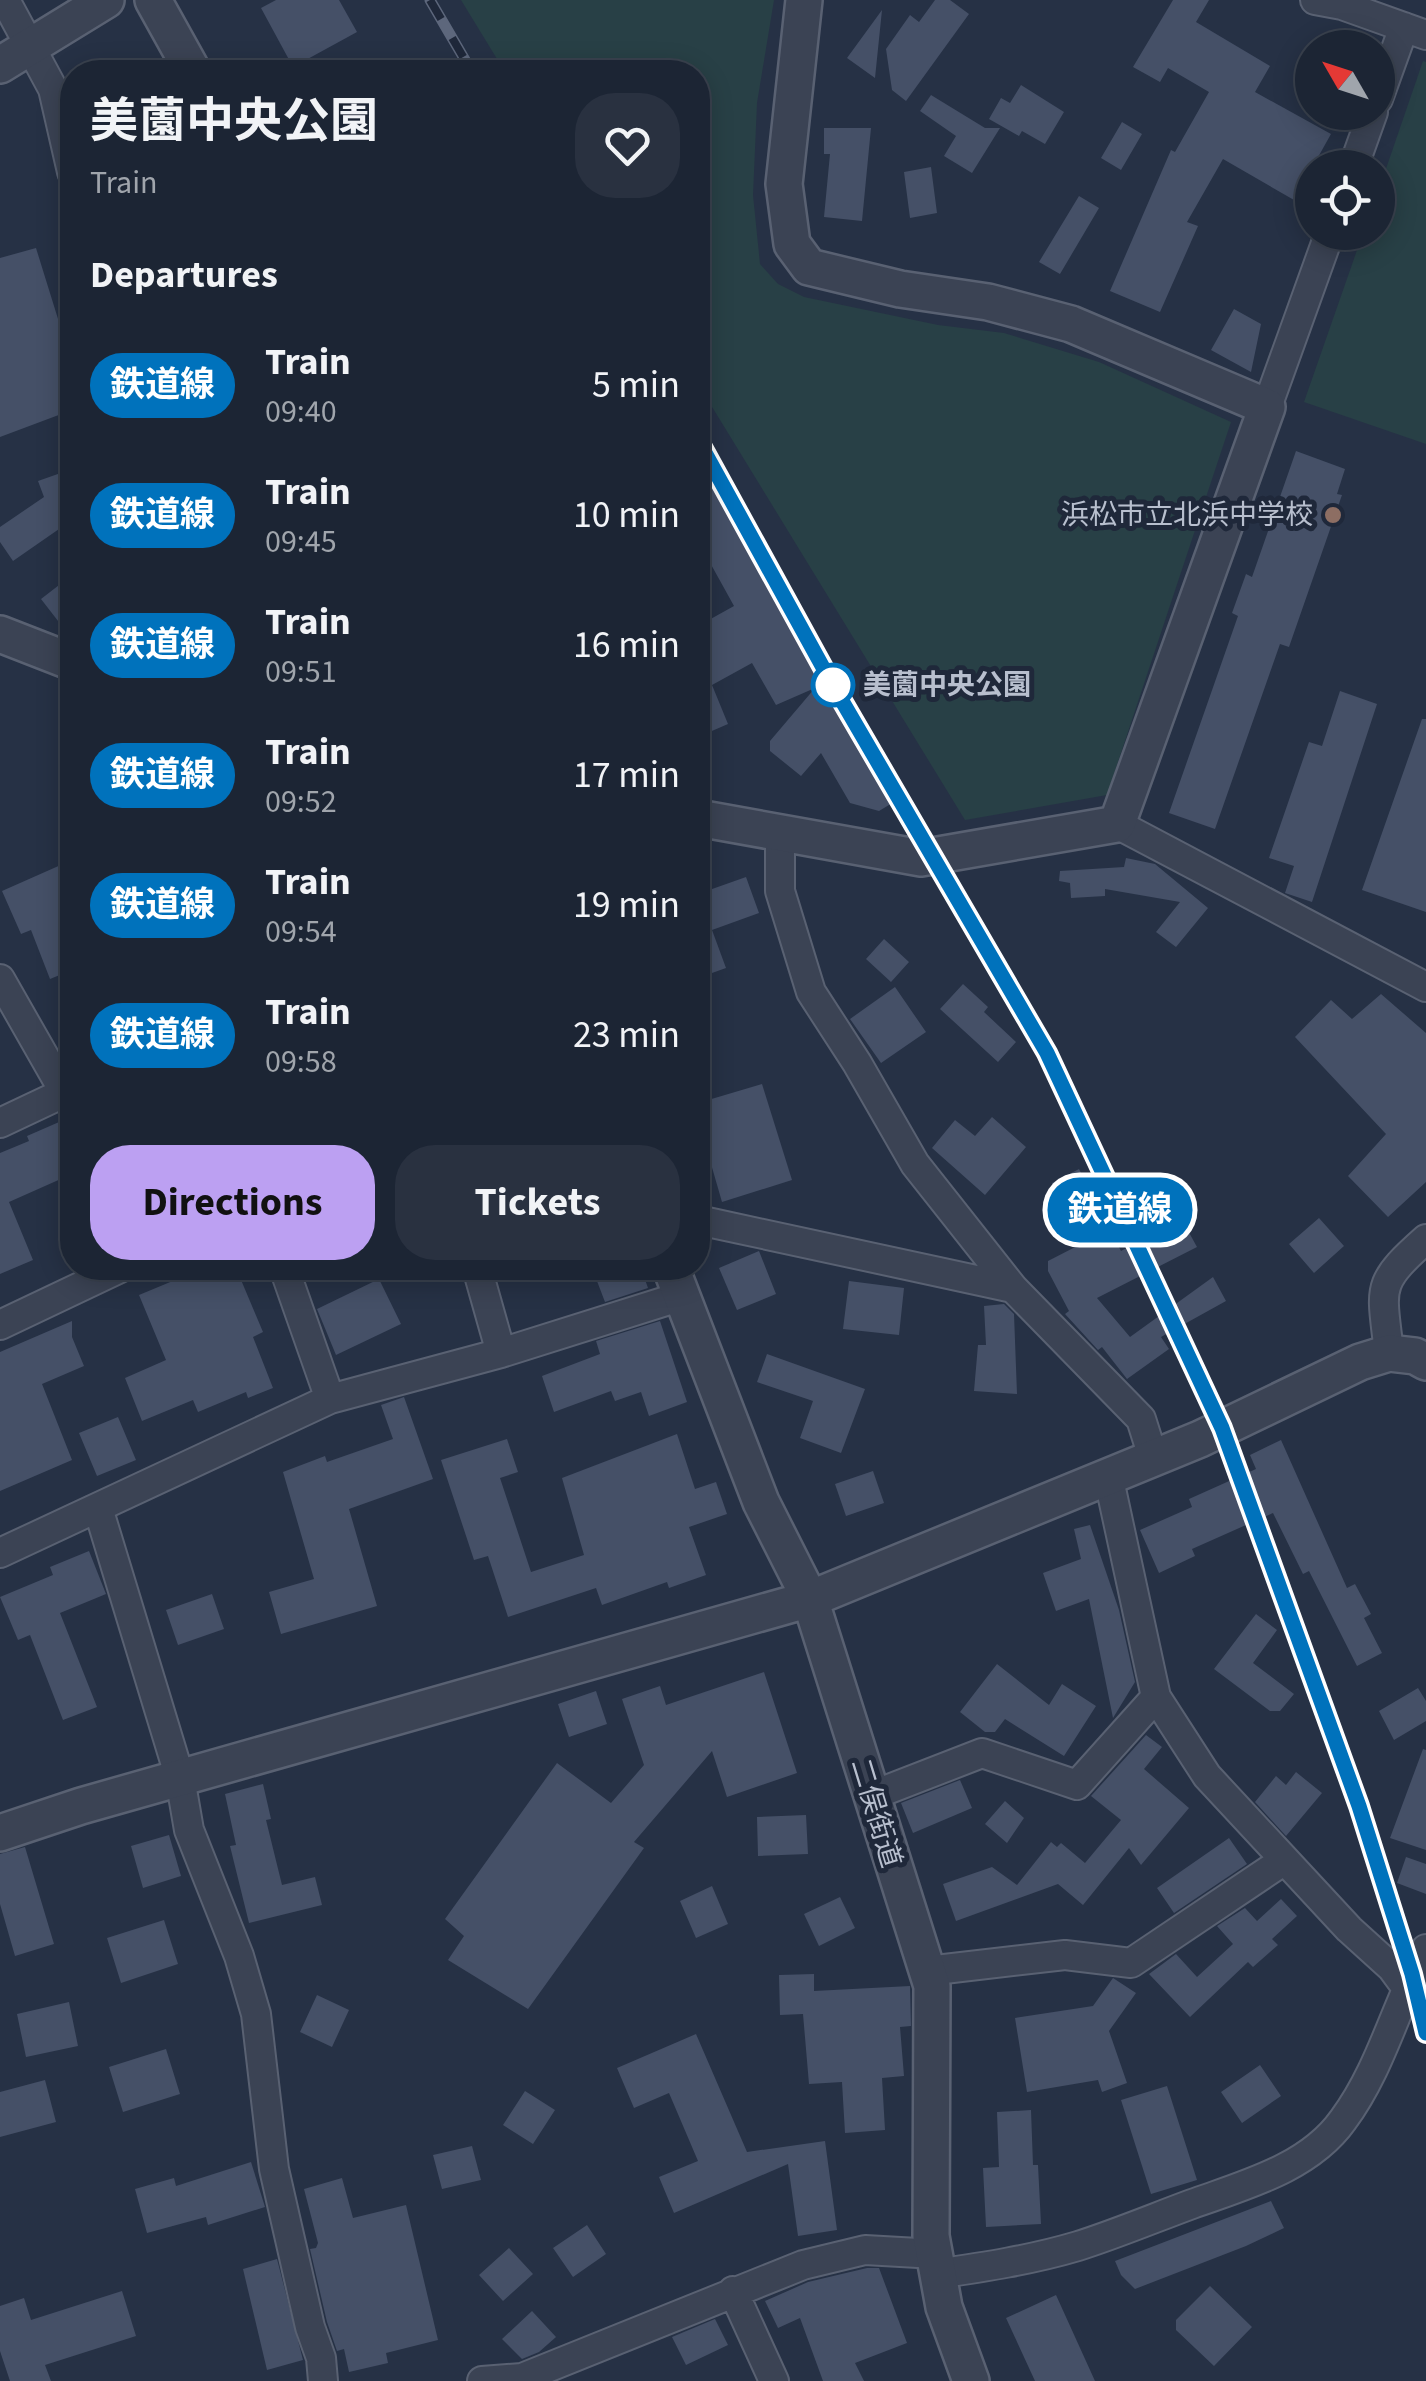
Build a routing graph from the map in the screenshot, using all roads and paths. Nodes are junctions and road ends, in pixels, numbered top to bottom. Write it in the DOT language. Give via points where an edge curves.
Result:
graph roads {
  1 [pos="5,0"];
  2 [pos="106,0"];
  3 [pos="152,0"];
  4 [pos="804,0"];
  5 [pos="1315,0"];
  6 [pos="1415,31"];
  7 [pos="31,46"];
  8 [pos="186,60"];
  9 [pos="0,65"];
  10 [pos="1395,68"];
  11 [pos="60,117"];
  12 [pos="1323,250"];
  13 [pos="1266,407"];
  14 [pos="0,634"];
  15 [pos="60,657"];
  16 [pos="710,820"];
  17 [pos="1117,824"];
  18 [pos="780,834"];
  19 [pos="0,979"];
  20 [pos="1426,986"];
  21 [pos="60,1076"];
  22 [pos="60,1095"];
  23 [pos="0,1123"];
  24 [pos="710,1223"];
  25 [pos="1426,1239"];
  26 [pos="95,1280"];
  27 [pos="288,1280"];
  28 [pos="480,1280"];
  29 [pos="677,1282"];
  30 [pos="1012,1288"];
  31 [pos="0,1325"];
  32 [pos="501,1352"];
  33 [pos="1389,1353"];
  34 [pos="1426,1362"];
  35 [pos="330,1400"];
  36 [pos="1154,1457"];
  37 [pos="1108,1476"];
  38 [pos="98,1508"];
  39 [pos="0,1553"];
  40 [pos="810,1599"];
  41 [pos="1156,1697"];
  42 [pos="180,1778"];
  43 [pos="871,1796"];
  44 [pos="0,1833"];
  45 [pos="1283,1861"];
  46 [pos="1420,1967"];
  47 [pos="927,1971"];
  48 [pos="936,2264"];
  49 [pos="733,2290"];
  50 [pos="323,2381"];
  51 [pos="482,2381"];
  52 [pos="774,2381"];
  53 [pos="971,2381"];
  1 -- 7 [label="street"];
  2 -- 7 [label="street"];
  3 -- 8 [label="street"];
  4 -- 13 [label="street" via="784,184 792,244 809,266 1072,324"];
  5 -- 6 [label="street"];
  6 -- 10 [label="street"];
  7 -- 9 [label="street"];
  7 -- 11 [label="street"];
  12 -- 13 [label="street"];
  13 -- 17 [label="street"];
  14 -- 15 [label="street"];
  16 -- 18 [label="street"];
  17 -- 18 [label="street" via="921,858"];
  17 -- 20 [label="street"];
  18 -- 30 [label="street" via="780,891 811,992 915,1164"];
  19 -- 21 [label="street"];
  22 -- 23 [label="street"];
  24 -- 30 [label="street"];
  25 -- 33 [label="street" via="1396,1265 1382,1290"];
  26 -- 31 [label="street"];
  27 -- 35 [label="street"];
  28 -- 32 [label="street"];
  29 -- 32 [label="street"];
  29 -- 40 [label="street, 二俣街道" via="760,1502"];
  30 -- 36 [label="street" via="1140,1419"];
  32 -- 35 [label="street"];
  33 -- 34 [label="street"];
  33 -- 36 [label="street"];
  35 -- 38 [label="street"];
  36 -- 37 [label="street"];
  37 -- 40 [label="street"];
  37 -- 41 [label="street"];
  38 -- 39 [label="street"];
  38 -- 42 [label="street"];
  40 -- 42 [label="street"];
  40 -- 43 [label="street, 二俣街道"];
  41 -- 43 [label="street" via="1077,1785 982,1753"];
  41 -- 45 [label="street" via="1207,1776"];
  42 -- 44 [label="street"];
  42 -- 50 [label="street" via="189,1830 256,2014 274,2169"];
  43 -- 47 [label="street, 二俣街道"];
  45 -- 46 [label="street" via="1392,1968"];
  45 -- 47 [label="street" via="1131,1963 1065,1954"];
  46 -- 48 [label="street" via="1358,2099 1334,2132 1302,2158 1260,2180 1079,2246 1022,2260"];
  47 -- 48 [label="street, 二俣街道"];
  48 -- 49 [label="street" via="864,2250"];
  48 -- 53 [label="street, 二俣街道"];
  49 -- 51 [label="street" via="522,2378"];
  49 -- 52 [label="street"];
}
